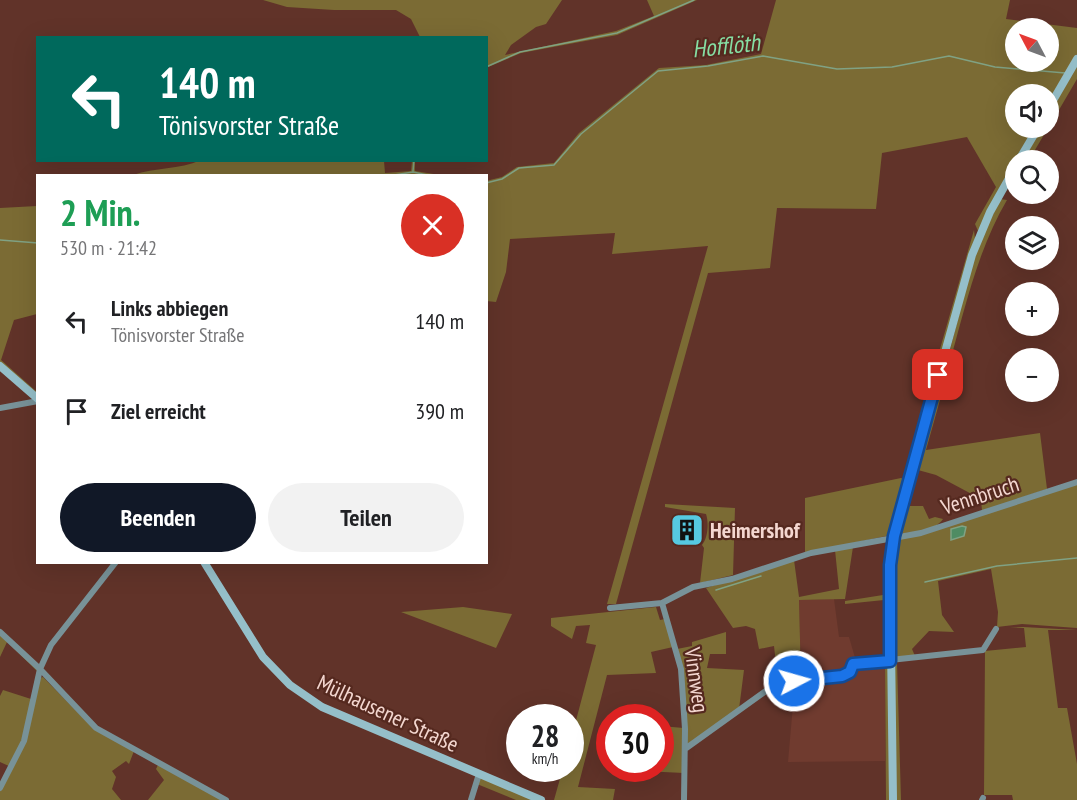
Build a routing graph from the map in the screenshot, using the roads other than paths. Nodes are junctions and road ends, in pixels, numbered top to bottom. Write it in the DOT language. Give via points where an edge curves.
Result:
graph roads {
  1 [pos="1077,59"];
  2 [pos="1059,91"];
  3 [pos="1005,185"];
  4 [pos="0,366"];
  5 [pos="36,398"];
  6 [pos="36,400"];
  7 [pos="0,408"];
  8 [pos="1077,482"];
  9 [pos="894,536"];
  10 [pos="114,564"];
  11 [pos="205,564"];
  12 [pos="662,603"];
  13 [pos="610,608"];
  14 [pos="996,629"];
  15 [pos="0,632"];
  16 [pos="890,661"];
  17 [pos="40,669"];
  18 [pos="685,749"];
  19 [pos="479,774"];
  20 [pos="0,788"];
  21 [pos="226,800"];
  22 [pos="471,800"];
  23 [pos="541,800"];
  24 [pos="684,800"];
  25 [pos="893,800"];
  1 -- 2 [label="main road"];
  3 -- 9 [label="main road" via="972,255"];
  4 -- 5 [label="main road"];
  6 -- 7 [label="street"];
  8 -- 9 [label="street, Vennbruch" via="921,533"];
  9 -- 12 [label="street" via="811,553 732,579 693,587"];
  9 -- 16 [label="main road" via="890,565"];
  10 -- 17 [label="street" via="51,645"];
  11 -- 19 [label="main road, Mülhausener Straße" via="263,657 290,685 322,707"];
  12 -- 13 [label="street"];
  12 -- 18 [label="street, Vinnweg" via="681,669"];
  14 -- 16 [label="street" via="983,650"];
  15 -- 17 [label="street"];
  16 -- 18 [label="street" via="853,664 850,672 842,676 778,685"];
  16 -- 25 [label="main road"];
  17 -- 20 [label="street" via="24,741"];
  17 -- 21 [label="street" via="96,728"];
  18 -- 24 [label="street, Vinnweg"];
  19 -- 22 [label="street, Mülhausener Straße"];
  19 -- 23 [label="main road, Mülhausener Straße"];
}
